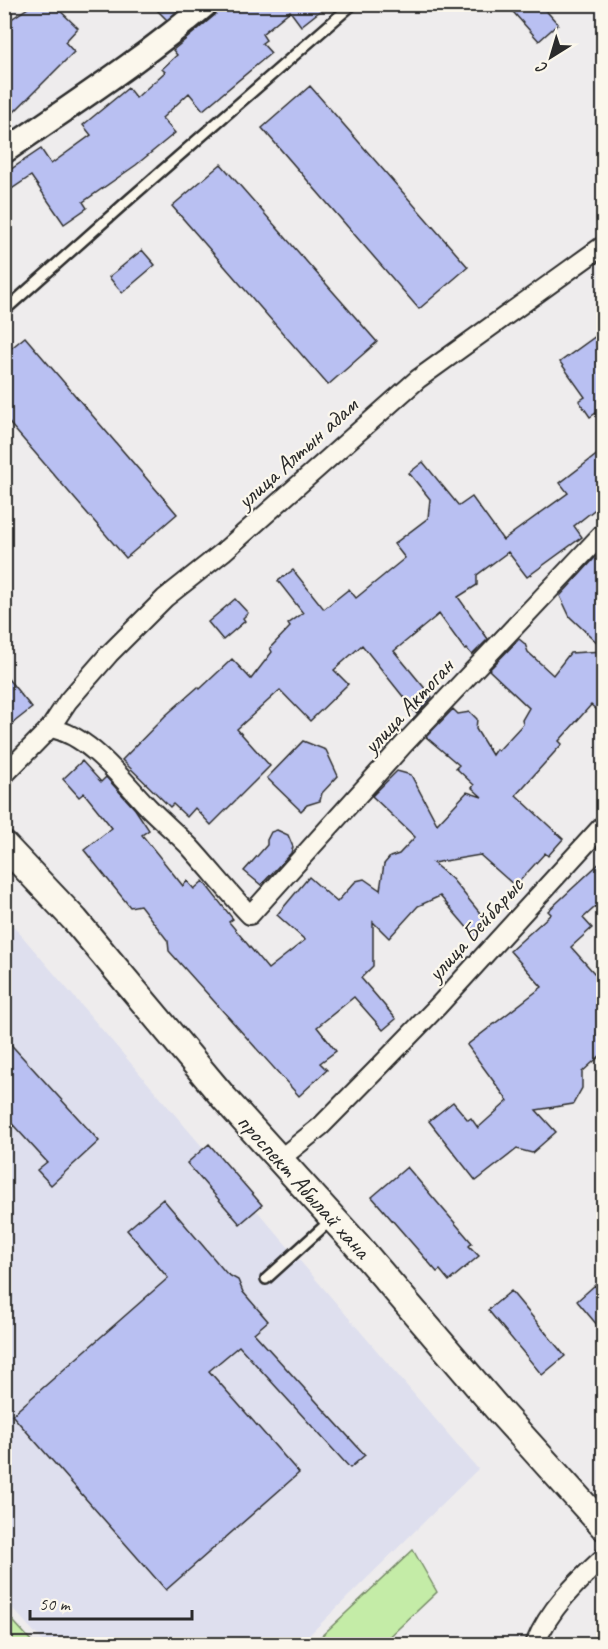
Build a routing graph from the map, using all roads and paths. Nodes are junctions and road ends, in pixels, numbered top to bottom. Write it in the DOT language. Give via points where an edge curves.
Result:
graph roads {
  1 [pos="207,4"];
  2 [pos="353,4"];
  3 [pos="4,152"];
  4 [pos="603,245"];
  5 [pos="4,311"];
  6 [pos="603,532"];
  7 [pos="50,728"];
  8 [pos="4,775"];
  9 [pos="603,824"];
  10 [pos="4,845"];
  11 [pos="280,1159"];
  12 [pos="333,1219"];
  13 [pos="266,1280"];
  14 [pos="603,1527"];
  15 [pos="603,1557"];
  16 [pos="535,1644"];
  1 -- 3 [label="street" via="108,82"];
  2 -- 5 [label="lane"];
  4 -- 7 [label="street, улица Алтын адам" via="418,379 223,552 165,598 102,662"];
  6 -- 7 [label="street, улица Актоган" via="250,915 101,757 63,730"];
  7 -- 8 [label="street, улица Алтын адам"];
  9 -- 11 [label="street, улица Бейбарыс" via="438,1006 321,1126"];
  10 -- 11 [label="main road, проспект Абылай хана" via="75,920"];
  11 -- 12 [label="main road, проспект Абылай хана"];
  12 -- 13 [label="lane"];
  12 -- 14 [label="main road, проспект Абылай хана"];
  15 -- 16 [label="street" via="573,1585 543,1625"];
}
